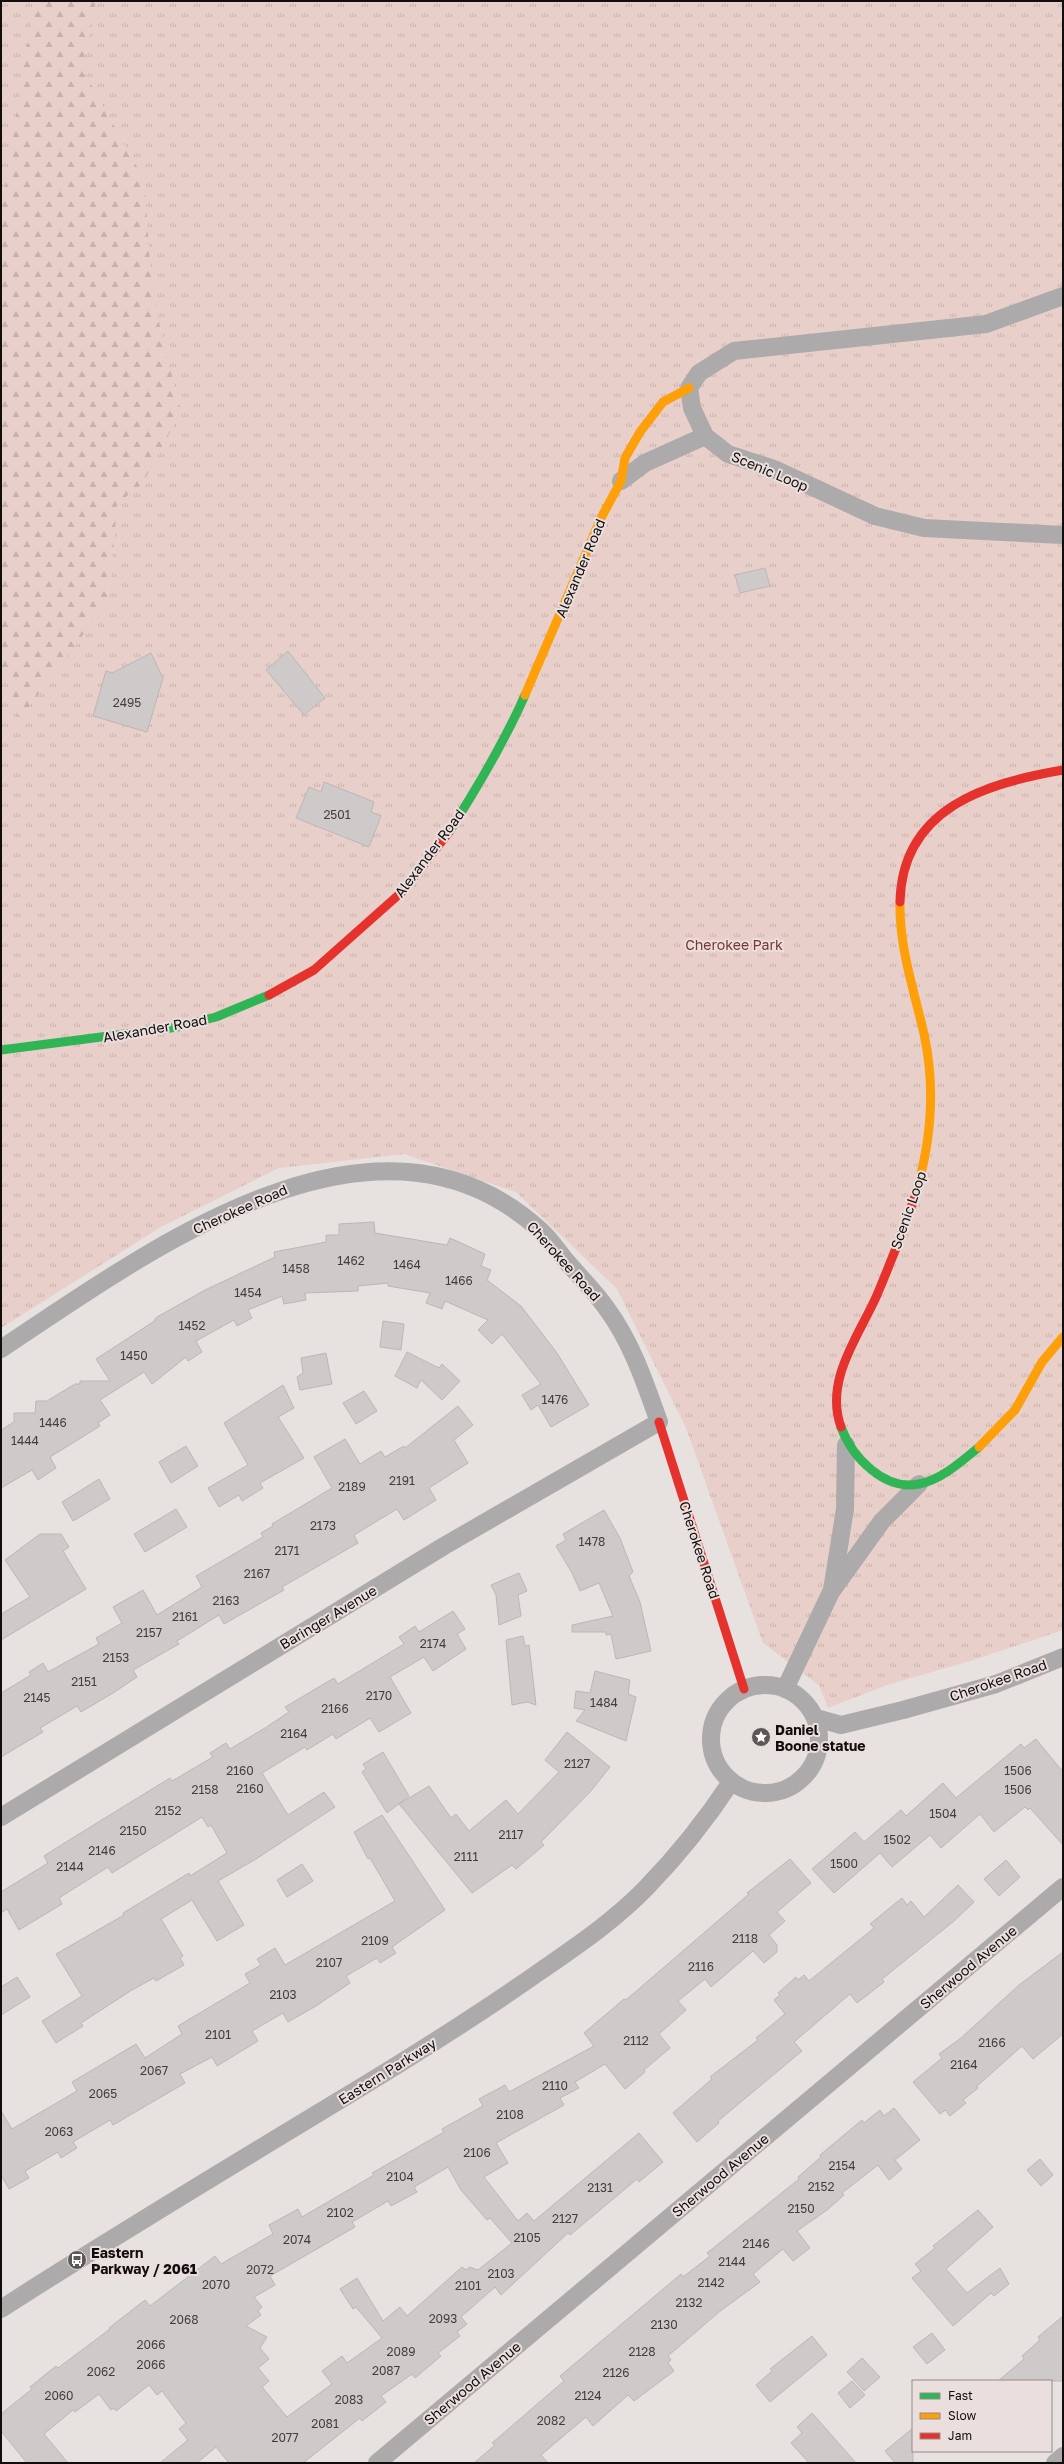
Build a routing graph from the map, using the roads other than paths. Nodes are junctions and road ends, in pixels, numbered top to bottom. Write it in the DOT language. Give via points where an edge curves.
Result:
graph roads {
  1 [pos="1063,296"];
  2 [pos="689,388"];
  3 [pos="705,436"];
  4 [pos="621,481"];
  5 [pos="1063,535"];
  6 [pos="1063,770"];
  7 [pos="1,1050"];
  8 [pos="1063,1337"];
  9 [pos="1,1348"];
  10 [pos="659,1422"];
  11 [pos="846,1445"];
  12 [pos="919,1484"];
  13 [pos="831,1592"];
  14 [pos="1063,1657"];
  15 [pos="744,1689"];
  16 [pos="785,1689"];
  17 [pos="816,1718"];
  18 [pos="731,1782"];
  19 [pos="1,1817"];
  20 [pos="1063,1887"];
  21 [pos="1,2309"];
  22 [pos="1063,2456"];
  23 [pos="377,2463"];
  24 [pos="1055,2463"];
  1 -- 2 [label="street" via="986,324 734,351 698,373"];
  2 -- 3 [label="street, Scenic Loop" via="692,408"];
  2 -- 4 [label="street, Alexander Road" via="663,402 640,432 625,458"];
  3 -- 4 [label="street, Alexander Road" via="645,463"];
  3 -- 5 [label="street, Scenic Loop" via="728,454 774,469 875,516 899,523 924,528"];
  4 -- 7 [label="street, Alexander Road" via="601,518 514,721 480,783 444,839 404,890 314,970 260,1000 216,1017 178,1027"];
  6 -- 11 [label="street, Scenic Loop" via="1015,779 968,794 929,826 906,867 899,897 900,928 924,1036 930,1089 930,1124 924,1167 906,1223 877,1295 850,1348 841,1374 838,1391 839,1420"];
  8 -- 12 [label="street, Scenic Loop" via="1043,1362 1015,1409 997,1431 938,1476"];
  9 -- 10 [label="street, Cherokee Road" via="167,1242 241,1206 286,1188 344,1175 373,1172 430,1175 456,1181 493,1197 541,1231 608,1309 635,1357"];
  10 -- 15 [label="street, Cherokee Road"];
  10 -- 19 [label="street, Baringer Avenue" via="444,1546"];
  11 -- 12 [label="street, Scenic Loop" via="872,1471 902,1484"];
  11 -- 13 [label="street" via="843,1530"];
  12 -- 13 [label="street" via="878,1526"];
  13 -- 16 [label="street"];
  14 -- 17 [label="street, Cherokee Road" via="996,1684 903,1710 841,1725"];
  15 -- 16 [label="street" via="763,1685"];
  15 -- 18 [label="street" via="725,1702 714,1721 711,1748 717,1765"];
  16 -- 17 [label="street" via="800,1698"];
  17 -- 18 [label="street" via="820,1740 813,1766 795,1785 774,1793 748,1791"];
  18 -- 21 [label="street, Eastern Parkway" via="680,1852 644,1890 595,1933 498,2001 411,2057"];
  20 -- 23 [label="street, Sherwood Avenue"];
  22 -- 24 [label="street"];
}
